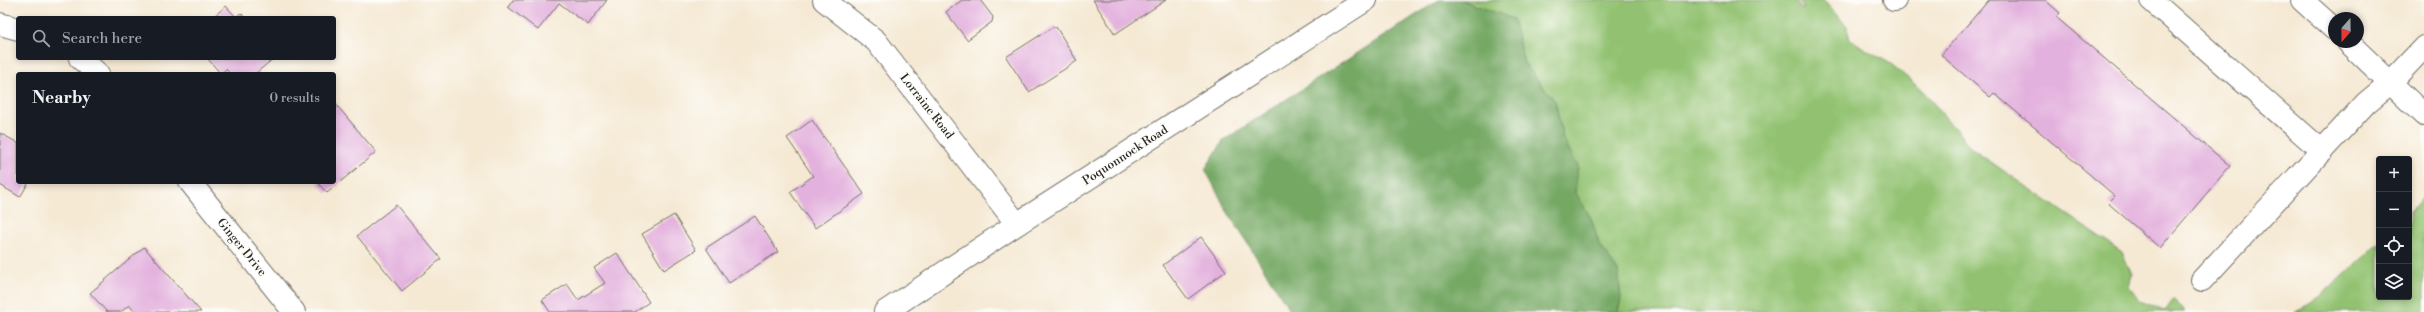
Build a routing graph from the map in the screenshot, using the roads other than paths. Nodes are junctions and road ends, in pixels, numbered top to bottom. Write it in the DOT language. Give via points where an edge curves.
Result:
graph roads {
  1 [pos="824,0"];
  2 [pos="1366,0"];
  3 [pos="2152,0"];
  4 [pos="2302,0"];
  5 [pos="0,24"];
  6 [pos="2328,24"];
  7 [pos="16,28"];
  8 [pos="2424,47"];
  9 [pos="2354,48"];
  10 [pos="82,60"];
  11 [pos="96,72"];
  12 [pos="2390,83"];
  13 [pos="2424,115"];
  14 [pos="2322,151"];
  15 [pos="192,184"];
  16 [pos="1017,224"];
  17 [pos="2202,280"];
  18 [pos="294,312"];
  19 [pos="885,312"];
  1 -- 16 [label="street, Lorraine Road" via="876,41"];
  2 -- 16 [label="street, Poquonnock Road"];
  3 -- 14 [label="street"];
  4 -- 6 [label="street"];
  5 -- 7 [label="street"];
  8 -- 12 [label="street"];
  9 -- 12 [label="street"];
  10 -- 11 [label="street"];
  12 -- 13 [label="street"];
  12 -- 14 [label="street" via="2366,103"];
  14 -- 17 [label="street"];
  15 -- 18 [label="street, Ginger Drive"];
  16 -- 19 [label="street, Poquonnock Road"];
}
